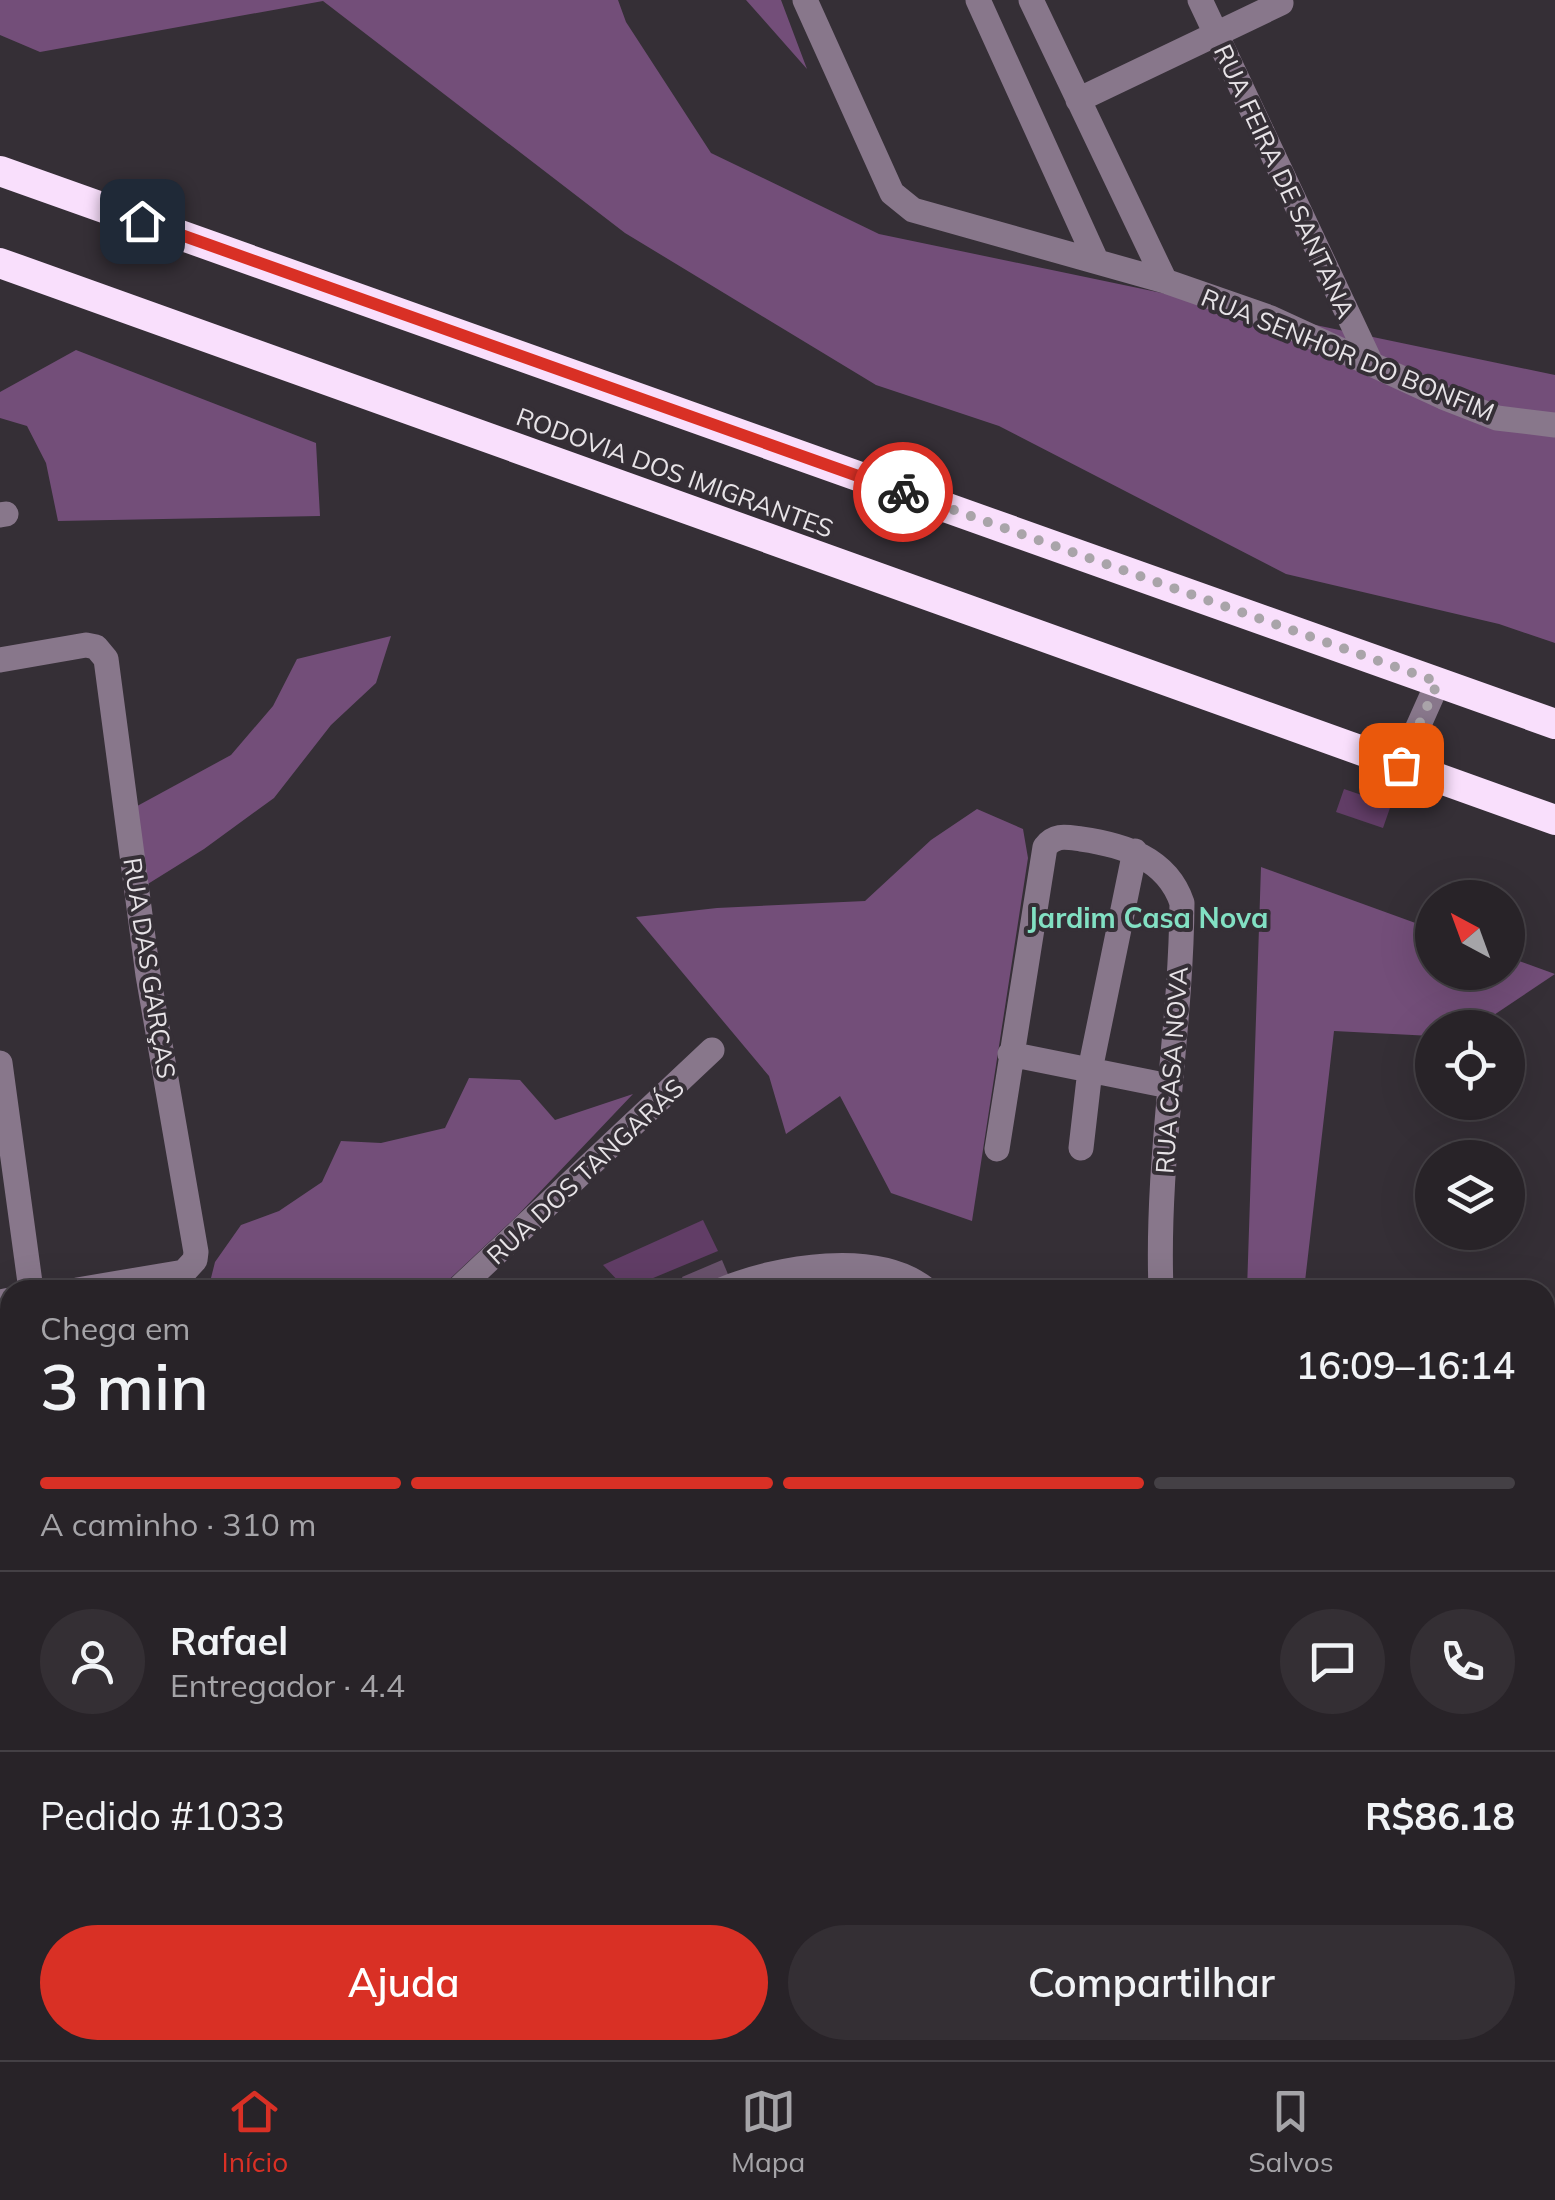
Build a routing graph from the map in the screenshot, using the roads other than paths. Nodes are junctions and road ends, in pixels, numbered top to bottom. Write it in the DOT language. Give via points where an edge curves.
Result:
graph roads {
  1 [pos="805,0"];
  2 [pos="978,0"];
  3 [pos="1031,0"];
  4 [pos="1200,0"];
  5 [pos="1281,3"];
  6 [pos="1216,34"];
  7 [pos="1078,100"];
  8 [pos="0,171"];
  9 [pos="1096,260"];
  10 [pos="0,262"];
  11 [pos="1165,280"];
  12 [pos="1370,361"];
  13 [pos="1555,425"];
  14 [pos="0,660"];
  15 [pos="1438,682"];
  16 [pos="1555,724"];
  17 [pos="1401,765"];
  18 [pos="1555,820"];
  19 [pos="1135,851"];
  20 [pos="712,1050"];
  21 [pos="1010,1054"];
  22 [pos="0,1063"];
  23 [pos="1090,1070"];
  24 [pos="1169,1086"];
  25 [pos="4,1141"];
  26 [pos="1081,1148"];
  27 [pos="997,1150"];
  28 [pos="30,1280"];
  29 [pos="137,1280"];
  30 [pos="468,1280"];
  31 [pos="745,1280"];
  32 [pos="914,1280"];
  33 [pos="1161,1280"];
  1 -- 9 [label="street, RUA SENHOR DO BONFIM" via="892,193 913,210"];
  2 -- 9 [label="street"];
  3 -- 7 [label="street"];
  4 -- 6 [label="street, RUA FEIRA DE SANTANA"];
  5 -- 6 [label="street"];
  6 -- 7 [label="street"];
  6 -- 12 [label="street, RUA FEIRA DE SANTANA"];
  7 -- 11 [label="street"];
  8 -- 15 [label="highway"];
  9 -- 11 [label="street, RUA SENHOR DO BONFIM"];
  10 -- 17 [label="highway, RODOVIA DOS IMIGRANTES"];
  11 -- 12 [label="street, RUA SENHOR DO BONFIM"];
  12 -- 13 [label="street, RUA SENHOR DO BONFIM" via="1497,418"];
  14 -- 29 [label="street, RUA DAS GARÇAS" via="86,645 106,658 148,975 196,1252 184,1272"];
  15 -- 16 [label="highway"];
  15 -- 17 [label="street"];
  17 -- 18 [label="highway, RODOVIA DOS IMIGRANTES"];
  19 -- 21 [label="street, RUA CASA NOVA" via="1061,837 1045,848"];
  19 -- 23 [label="street"];
  19 -- 24 [label="street, RUA CASA NOVA" via="1169,878 1182,903"];
  20 -- 30 [label="street, RUA DOS TANGARÁS"];
  21 -- 23 [label="street"];
  21 -- 27 [label="street, RUA CASA NOVA"];
  22 -- 25 [label="street"];
  23 -- 24 [label="street"];
  23 -- 26 [label="street"];
  24 -- 33 [label="street, RUA CASA NOVA"];
  25 -- 28 [label="street"];
  31 -- 32 [label="street" via="796,1268 852,1266"];
}
